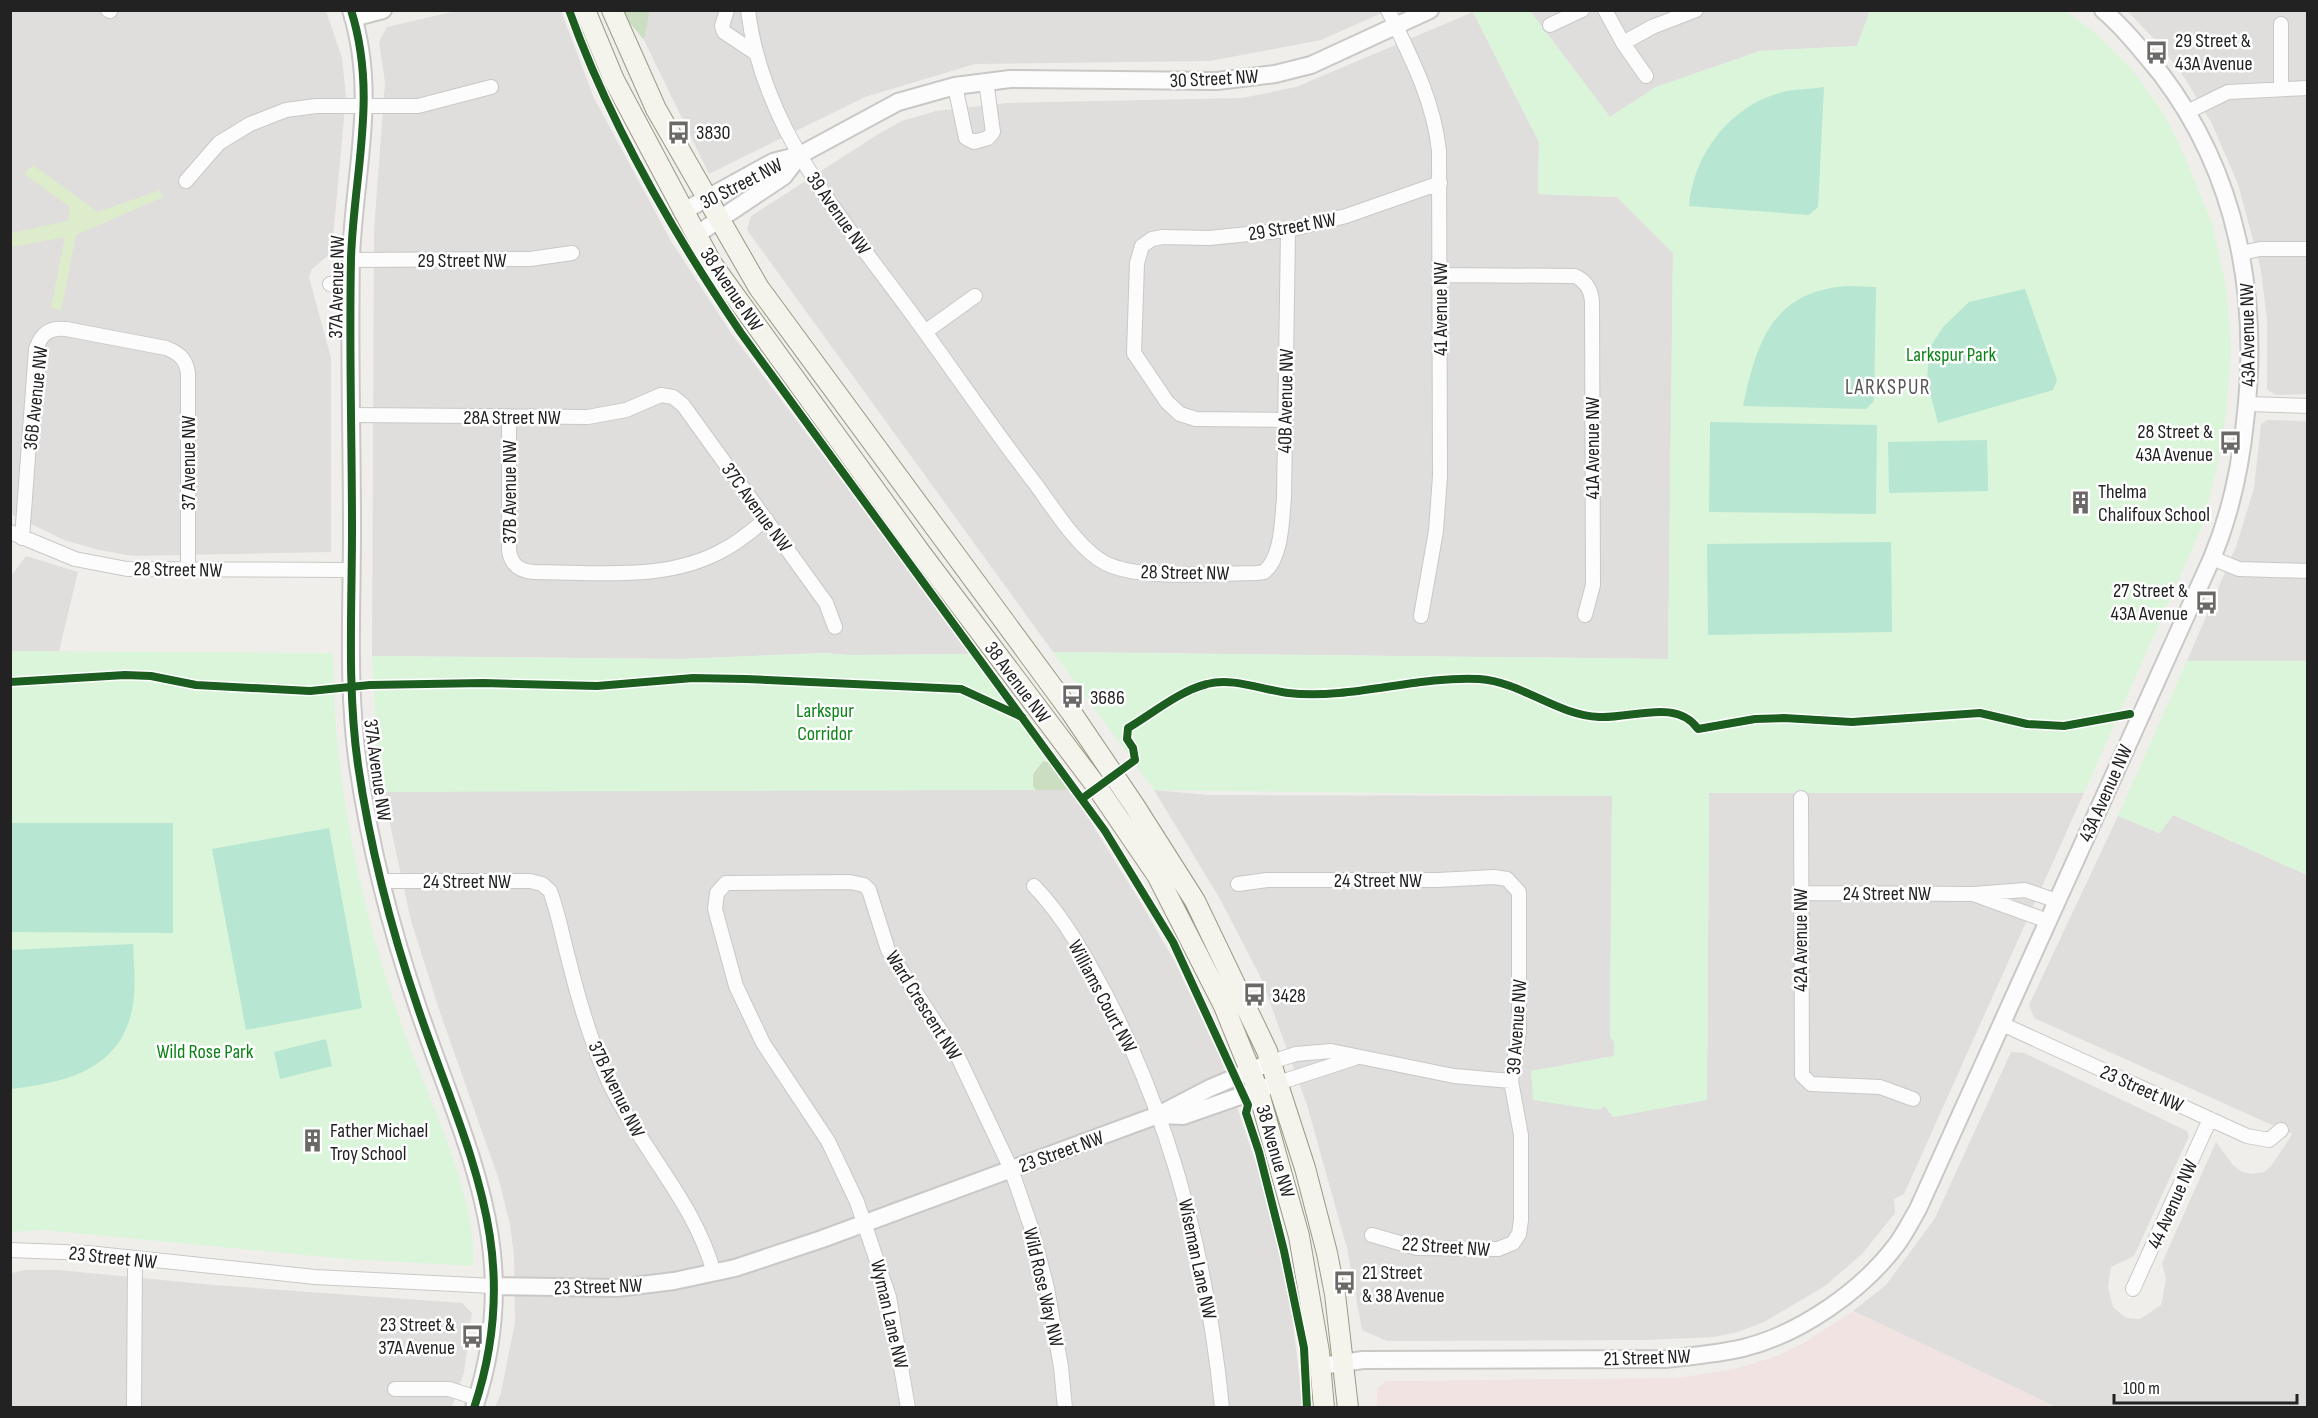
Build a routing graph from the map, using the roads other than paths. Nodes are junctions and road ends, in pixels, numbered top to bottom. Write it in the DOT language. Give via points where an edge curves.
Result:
graph roads {
  1 [pos="383,10"];
  2 [pos="585,10"];
  3 [pos="612,10"];
  4 [pos="727,10"];
  5 [pos="748,10"];
  6 [pos="1388,10"];
  7 [pos="1430,10"];
  8 [pos="1582,10"];
  9 [pos="1605,10"];
  10 [pos="1696,10"];
  11 [pos="2103,10"];
  12 [pos="352,14"];
  13 [pos="2281,24"];
  14 [pos="1550,25"];
  15 [pos="1395,26"];
  16 [pos="1623,43"];
  17 [pos="754,52"];
  18 [pos="1646,76"];
  19 [pos="986,81"];
  20 [pos="955,86"];
  21 [pos="491,87"];
  22 [pos="2281,88"];
  23 [pos="2307,88"];
  24 [pos="366,107"];
  25 [pos="2187,112"];
  26 [pos="800,155"];
  27 [pos="186,181"];
  28 [pos="1440,183"];
  29 [pos="706,199"];
  30 [pos="682,212"];
  31 [pos="719,221"];
  32 [pos="1288,230"];
  33 [pos="696,235"];
  34 [pos="2307,249"];
  35 [pos="572,253"];
  36 [pos="2242,253"];
  37 [pos="351,260"];
  38 [pos="1440,274"];
  39 [pos="330,284"];
  40 [pos="351,288"];
  41 [pos="975,296"];
  42 [pos="46,332"];
  43 [pos="925,332"];
  44 [pos="668,395"];
  45 [pos="2247,404"];
  46 [pos="2307,406"];
  47 [pos="352,415"];
  48 [pos="509,416"];
  49 [pos="1285,420"];
  50 [pos="766,519"];
  51 [pos="16,535"];
  52 [pos="2212,558"];
  53 [pos="1103,562"];
  54 [pos="188,570"];
  55 [pos="352,570"];
  56 [pos="1268,570"];
  57 [pos="2307,571"];
  58 [pos="1585,615"];
  59 [pos="1421,616"];
  60 [pos="835,627"];
  61 [pos="1801,798"];
  62 [pos="381,881"];
  63 [pos="1238,884"];
  64 [pos="1034,886"];
  65 [pos="1516,887"];
  66 [pos="550,891"];
  67 [pos="1801,893"];
  68 [pos="1973,894"];
  69 [pos="2057,902"];
  70 [pos="2048,921"];
  71 [pos="2002,1024"];
  72 [pos="1355,1058"];
  73 [pos="1271,1062"];
  74 [pos="1251,1070"];
  75 [pos="1511,1081"];
  76 [pos="1278,1083"];
  77 [pos="1258,1090"];
  78 [pos="1912,1099"];
  79 [pos="1158,1115"];
  80 [pos="2210,1119"];
  81 [pos="2281,1130"];
  82 [pos="1011,1169"];
  83 [pos="1918,1209"];
  84 [pos="865,1222"];
  85 [pos="1372,1235"];
  86 [pos="1516,1239"];
  87 [pos="10,1250"];
  88 [pos="135,1259"];
  89 [pos="714,1273"];
  90 [pos="493,1286"];
  91 [pos="2133,1289"];
  92 [pos="1344,1362"];
  93 [pos="1321,1366"];
  94 [pos="395,1389"];
  95 [pos="475,1403"];
  96 [pos="134,1407"];
  97 [pos="908,1407"];
  98 [pos="1065,1407"];
  99 [pos="1222,1407"];
  100 [pos="1324,1407"];
  101 [pos="1348,1407"];
  1 -- 12 [label="street"];
  2 -- 30 [label="main road, 38 Avenue NW" via="614,80"];
  3 -- 29 [label="main road, 38 Avenue NW" via="656,109"];
  4 -- 17 [label="street" via="724,32"];
  5 -- 17 [label="street, 39 Avenue NW"];
  6 -- 15 [label="street, 41 Avenue NW"];
  7 -- 15 [label="street, 30 Street NW"];
  8 -- 14 [label="street"];
  9 -- 16 [label="street"];
  10 -- 16 [label="street"];
  11 -- 25 [label="street, 43A Avenue NW" via="2153,64"];
  12 -- 24 [label="street, 37A Avenue NW" via="363,60"];
  13 -- 22 [label="street"];
  15 -- 19 [label="street, 30 Street NW" via="1311,65 1248,78"];
  15 -- 28 [label="street, 41 Avenue NW" via="1424,87 1434,120"];
  16 -- 18 [label="street"];
  17 -- 26 [label="street, 39 Avenue NW" via="770,97"];
  19 -- 20 [label="street, 30 Street NW"];
  19 -- 20 [label="street" via="993,132 974,142 966,138"];
  20 -- 26 [label="street, 30 Street NW" via="898,102"];
  21 -- 24 [label="street" via="427,105"];
  22 -- 23 [label="street"];
  22 -- 25 [label="street" via="2228,92"];
  24 -- 27 [label="street" via="304,107 264,118 219,142"];
  24 -- 37 [label="street, 37A Avenue NW"];
  25 -- 36 [label="street, 43A Avenue NW" via="2221,183"];
  26 -- 29 [label="street, 30 Street NW" via="773,162"];
  26 -- 31 [label="street, 30 Street NW" via="784,176"];
  26 -- 43 [label="street, 39 Avenue NW"];
  28 -- 32 [label="street, 29 Street NW" via="1346,216"];
  28 -- 38 [label="street, 41 Avenue NW"];
  29 -- 30 [label="street, 30 Street NW"];
  29 -- 31 [label="main road, 38 Avenue NW"];
  30 -- 33 [label="main road, 38 Avenue NW"];
  31 -- 33 [label="street, 30 Street NW"];
  31 -- 73 [label="main road, 38 Avenue NW" via="759,288 1071,712 1134,805 1195,901"];
  32 -- 49 [label="street, 40B Avenue NW"];
  32 -- 49 [label="street, 29 Street NW" via="1209,238 1163,237 1142,246 1137,262 1134,353 1167,402 1187,417"];
  33 -- 74 [label="main road, 38 Avenue NW" via="712,264 1157,875 1224,1006"];
  34 -- 36 [label="street"];
  35 -- 37 [label="street, 29 Street NW" via="530,259"];
  36 -- 45 [label="street, 43A Avenue NW" via="2251,339"];
  37 -- 40 [label="street, 37A Avenue NW"];
  38 -- 58 [label="street, 41A Avenue NW" via="1570,275 1585,281 1592,301 1593,585"];
  38 -- 59 [label="street, 41 Avenue NW" via="1438,500"];
  39 -- 40 [label="street, 37A Avenue NW"];
  40 -- 47 [label="street, 37A Avenue NW"];
  41 -- 43 [label="street"];
  42 -- 51 [label="street, 36B Avenue NW" via="36,349"];
  42 -- 54 [label="street, 37 Avenue NW" via="66,329 166,348 183,358 188,373"];
  43 -- 53 [label="street, 39 Avenue NW" via="1081,543"];
  44 -- 48 [label="street, 28A Street NW" via="599,416"];
  44 -- 50 [label="street, 37C Avenue NW" via="683,405"];
  45 -- 46 [label="street"];
  45 -- 52 [label="street, 43A Avenue NW" via="2234,501"];
  47 -- 48 [label="street, 28A Street NW"];
  47 -- 55 [label="street, 37A Avenue NW"];
  48 -- 50 [label="street, 37B Avenue NW" via="509,550 516,567 534,572 674,568 724,550"];
  49 -- 56 [label="street, 40B Avenue NW" via="1282,516"];
  50 -- 60 [label="street, 37C Avenue NW" via="826,603"];
  51 -- 54 [label="street, 28 Street NW" via="57,553 100,565"];
  52 -- 57 [label="street" via="2239,569"];
  52 -- 69 [label="street, 43A Avenue NW"];
  53 -- 56 [label="street, 28 Street NW" via="1118,569 1146,573"];
  54 -- 55 [label="street, 28 Street NW"];
  55 -- 62 [label="street, 37A Avenue NW" via="355,734"];
  61 -- 67 [label="street, 42A Avenue NW"];
  62 -- 66 [label="street, 24 Street NW" via="530,881"];
  62 -- 90 [label="street, 37A Avenue NW" via="418,1008 482,1191 492,1237"];
  63 -- 65 [label="street, 24 Street NW" via="1267,880 1494,877 1507,879"];
  64 -- 79 [label="street, Williams Court NW" via="1054,907 1093,971"];
  65 -- 75 [label="street, 39 Avenue NW" via="1520,904 1519,1032"];
  66 -- 89 [label="street, 37B Avenue NW" via="580,1005 608,1079 643,1144 693,1217"];
  67 -- 68 [label="street, 24 Street NW"];
  67 -- 78 [label="street, 42A Avenue NW" via="1800,1062 1805,1081 1880,1087"];
  68 -- 69 [label="street, 24 Street NW" via="2025,890"];
  68 -- 70 [label="street, 24 Street NW"];
  69 -- 70 [label="street, 43A Avenue NW"];
  70 -- 71 [label="street, 43A Avenue NW"];
  71 -- 80 [label="street, 23 Street NW"];
  71 -- 83 [label="street, 43A Avenue NW"];
  72 -- 73 [label="street, 23 Street NW" via="1322,1051"];
  72 -- 75 [label="street, 23 Street NW" via="1454,1076"];
  72 -- 76 [label="street, 23 Street NW"];
  73 -- 74 [label="street, 23 Street NW"];
  73 -- 76 [label="main road, 38 Avenue NW"];
  74 -- 77 [label="main road, 38 Avenue NW"];
  74 -- 79 [label="street, 23 Street NW"];
  75 -- 86 [label="street, 39 Avenue NW" via="1519,1118 1522,1166 1521,1228"];
  76 -- 77 [label="street, 23 Street NW"];
  76 -- 92 [label="main road, 38 Avenue NW" via="1321,1226"];
  77 -- 79 [label="street, 23 Street NW" via="1183,1116"];
  77 -- 93 [label="main road, 38 Avenue NW" via="1299,1236"];
  79 -- 82 [label="street, 23 Street NW"];
  79 -- 99 [label="street, Wiseman Lane NW" via="1195,1238 1215,1344"];
  80 -- 81 [label="street, 23 Street NW" via="2264,1140"];
  80 -- 91 [label="street, 44 Avenue NW"];
  82 -- 84 [label="street, 23 Street NW"];
  82 -- 84 [label="street, Ward Crescent NW" via="959,1059 888,950 869,890 850,882 726,883 717,893 715,909 739,993 767,1049 828,1141"];
  82 -- 98 [label="street, Wild Rose Way NW" via="1047,1288"];
  83 -- 92 [label="street, 21 Street NW" via="1898,1244 1857,1286 1792,1329 1745,1347 1666,1359"];
  84 -- 89 [label="street, 23 Street NW"];
  84 -- 97 [label="street, Wyman Lane NW" via="889,1297"];
  85 -- 86 [label="street, 22 Street NW" via="1429,1249 1505,1248"];
  87 -- 88 [label="street, 23 Street NW"];
  88 -- 90 [label="street, 23 Street NW" via="315,1277"];
  88 -- 96 [label="street"];
  89 -- 90 [label="street, 23 Street NW" via="617,1288"];
  90 -- 95 [label="street, 37A Avenue NW" via="492,1327"];
  92 -- 93 [label="street, 21 Street NW"];
  92 -- 101 [label="main road, 38 Avenue NW"];
  93 -- 100 [label="main road, 38 Avenue NW"];
  94 -- 95 [label="street" via="449,1389"];
}
